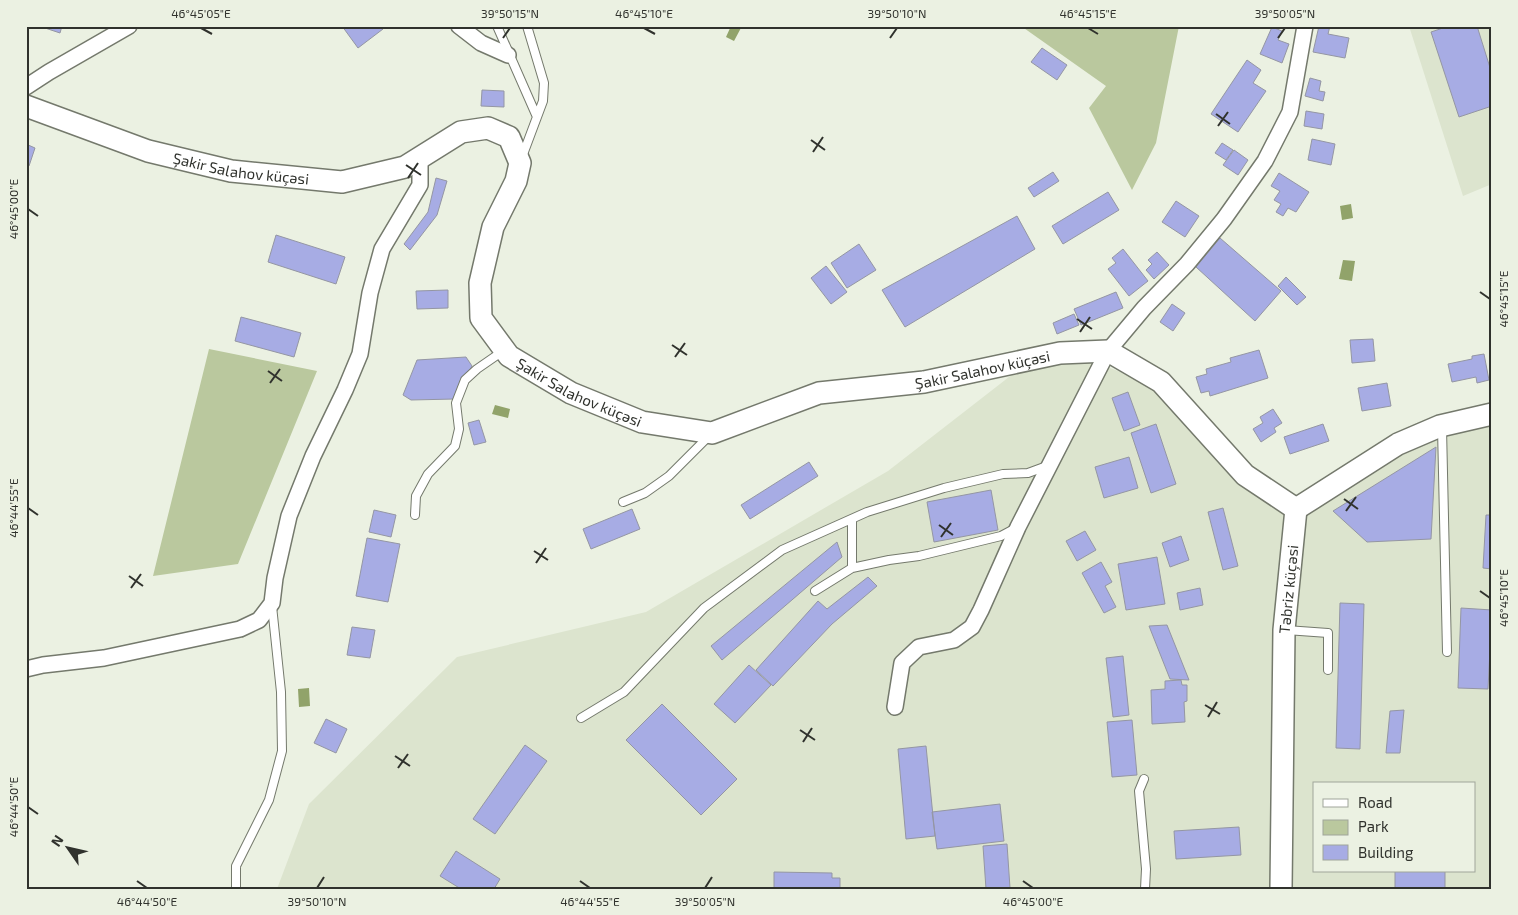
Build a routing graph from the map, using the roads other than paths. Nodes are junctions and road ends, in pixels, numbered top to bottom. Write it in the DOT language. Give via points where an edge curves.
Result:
graph roads {
  1 [pos="129,26"];
  2 [pos="459,26"];
  3 [pos="497,26"];
  4 [pos="527,26"];
  5 [pos="1304,26"];
  6 [pos="508,55"];
  7 [pos="26,87"];
  8 [pos="26,106"];
  9 [pos="537,117"];
  10 [pos="420,158"];
  11 [pos="520,164"];
  12 [pos="504,350"];
  13 [pos="1108,351"];
  14 [pos="1492,414"];
  15 [pos="1442,426"];
  16 [pos="712,433"];
  17 [pos="1049,465"];
  18 [pos="623,502"];
  19 [pos="1296,509"];
  20 [pos="414,515"];
  21 [pos="852,519"];
  22 [pos="1018,527"];
  23 [pos="852,568"];
  24 [pos="815,591"];
  25 [pos="272,603"];
  26 [pos="1284,630"];
  27 [pos="1447,652"];
  28 [pos="26,669"];
  29 [pos="1328,670"];
  30 [pos="895,707"];
  31 [pos="582,718"];
  32 [pos="1144,779"];
  33 [pos="236,889"];
  34 [pos="1145,889"];
  35 [pos="1281,889"];
  1 -- 7 [label="street"];
  2 -- 6 [label="street" via="481,43"];
  3 -- 6 [label="lane"];
  4 -- 9 [label="lane" via="544,83"];
  5 -- 13 [label="street" via="1290,112 1265,161 1224,219"];
  6 -- 9 [label="lane"];
  8 -- 10 [label="street, Şakir Salahov küçəsi" via="148,151 231,172 342,182 405,167"];
  9 -- 11 [label="lane"];
  10 -- 11 [label="street, Şakir Salahov küçəsi" via="461,132 488,128 509,137"];
  10 -- 25 [label="street" via="420,185 382,250 370,293 360,354 289,516"];
  11 -- 12 [label="street, Şakir Salahov küçəsi" via="516,181 493,227 480,283 481,318"];
  12 -- 16 [label="street, Şakir Salahov küçəsi" via="572,394 642,422"];
  12 -- 20 [label="lane" via="465,380 456,403 459,429 455,446 428,474 416,496"];
  13 -- 16 [label="street, Şakir Salahov küçəsi" via="1060,352 924,382 819,393"];
  13 -- 17 [label="street"];
  13 -- 19 [label="street" via="1161,382 1245,475"];
  14 -- 15 [label="street"];
  15 -- 19 [label="street" via="1398,444"];
  15 -- 27 [label="lane"];
  16 -- 18 [label="lane" via="669,476 645,493"];
  17 -- 21 [label="lane" via="944,488"];
  17 -- 22 [label="street"];
  19 -- 26 [label="street, Təbriz küçəsi"];
  21 -- 23 [label="lane"];
  21 -- 31 [label="lane" via="782,550 704,608 624,692"];
  22 -- 23 [label="lane" via="1001,536"];
  22 -- 30 [label="street" via="972,627 954,640 919,647 902,663"];
  23 -- 24 [label="lane"];
  25 -- 28 [label="street" via="259,620 240,629 104,658"];
  25 -- 33 [label="lane" via="282,751 269,800 236,866"];
  26 -- 29 [label="lane" via="1328,633"];
  26 -- 35 [label="street, Təbriz küçəsi"];
  32 -- 34 [label="lane" via="1139,791"];
}
